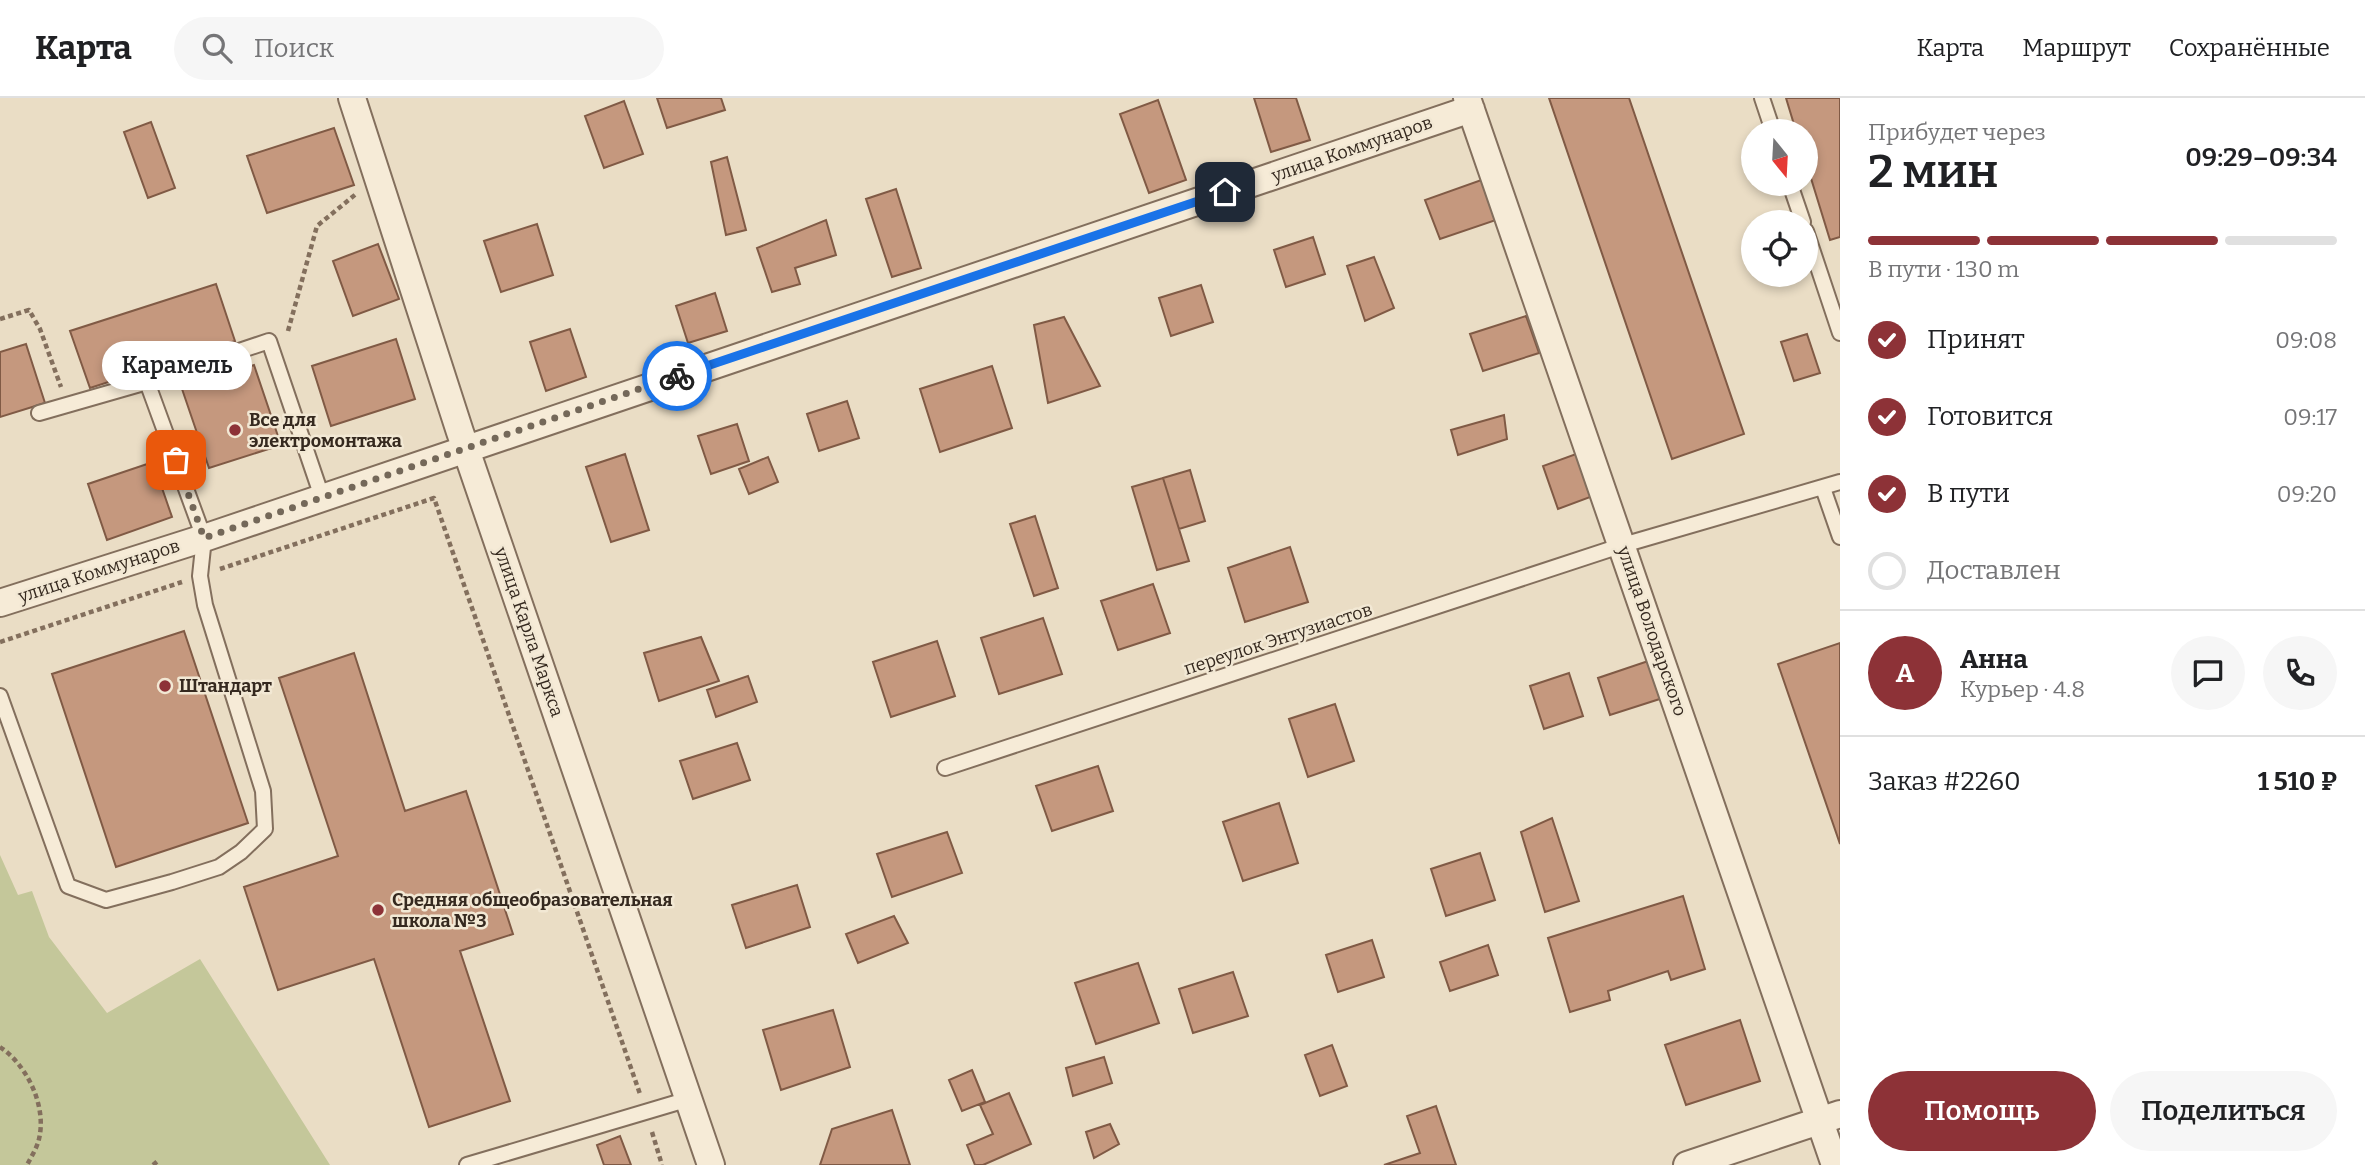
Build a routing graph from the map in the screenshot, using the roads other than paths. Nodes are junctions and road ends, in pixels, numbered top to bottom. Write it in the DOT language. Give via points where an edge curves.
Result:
graph roads {
  1 [pos="352,98"];
  2 [pos="1762,98"];
  3 [pos="1469,104"];
  4 [pos="1769,119"];
  5 [pos="1818,267"];
  6 [pos="1840,332"];
  7 [pos="147,382"];
  8 [pos="39,413"];
  9 [pos="466,448"];
  10 [pos="1840,482"];
  11 [pos="1823,488"];
  12 [pos="322,497"];
  13 [pos="1840,537"];
  14 [pos="204,538"];
  15 [pos="1623,545"];
  16 [pos="0,603"];
  17 [pos="0,696"];
  18 [pos="945,768"];
  19 [pos="689,1099"];
  20 [pos="1829,1117"];
  21 [pos="467,1165"];
  22 [pos="711,1165"];
  23 [pos="1686,1165"];
  24 [pos="1835,1165"];
  1 -- 9 [label="street, улица Карла Маркса"];
  2 -- 4 [label="lane"];
  3 -- 9 [label="street, улица Коммунаров"];
  3 -- 15 [label="street, улица Володарского"];
  5 -- 6 [label="lane"];
  7 -- 8 [label="lane"];
  7 -- 12 [label="lane" via="269,341"];
  7 -- 14 [label="lane"];
  9 -- 12 [label="street, улица Коммунаров"];
  9 -- 19 [label="street, улица Карла Маркса"];
  10 -- 11 [label="lane, переулок Энтузиастов"];
  11 -- 13 [label="lane"];
  11 -- 15 [label="lane, переулок Энтузиастов"];
  12 -- 14 [label="street, улица Коммунаров"];
  14 -- 16 [label="street, улица Коммунаров"];
  14 -- 17 [label="lane" via="200,576 205,604 263,791 265,829 241,852 219,867 106,900 68,886"];
  15 -- 18 [label="lane, переулок Энтузиастов"];
  15 -- 20 [label="street, улица Володарского"];
  19 -- 21 [label="lane"];
  19 -- 22 [label="street, улица Карла Маркса"];
  20 -- 23 [label="street"];
  20 -- 24 [label="street, улица Володарского"];
}
